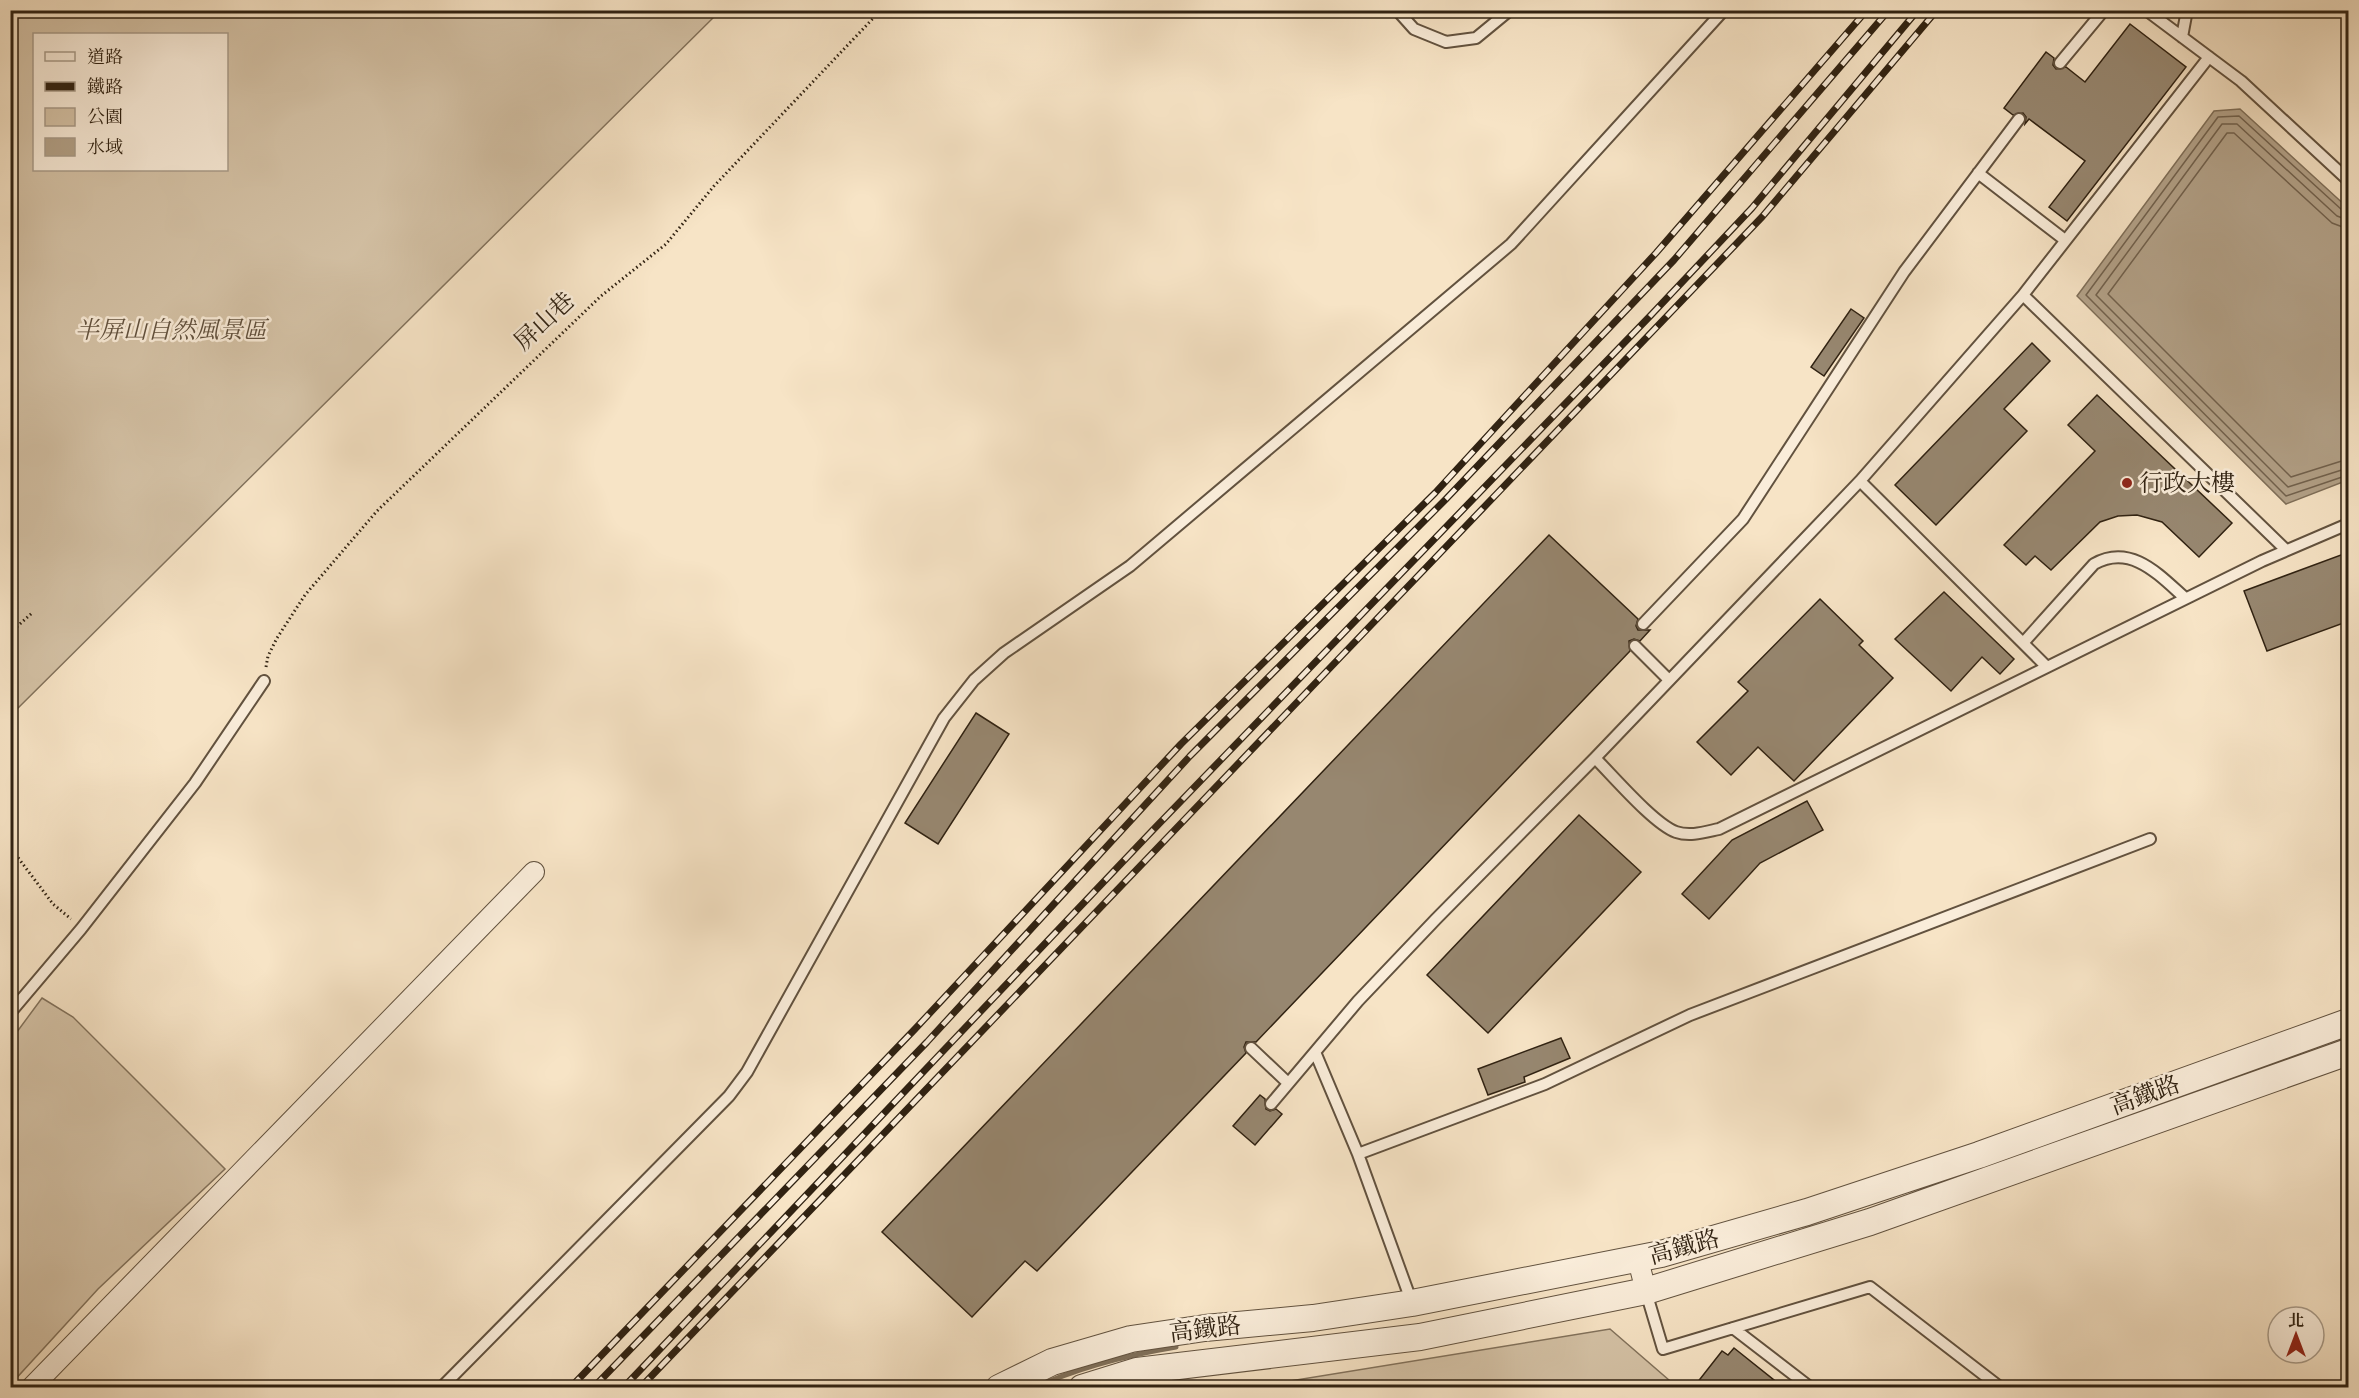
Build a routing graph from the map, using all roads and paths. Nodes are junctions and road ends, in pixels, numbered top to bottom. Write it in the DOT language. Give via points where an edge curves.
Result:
graph roads {
  1 [pos="881,10"];
  2 [pos="1397,10"];
  3 [pos="1510,10"];
  4 [pos="1724,10"];
  5 [pos="2104,10"];
  6 [pos="2146,10"];
  7 [pos="2187,10"];
  8 [pos="2182,37"];
  9 [pos="2209,57"];
  10 [pos="2060,63"];
  11 [pos="2019,119"];
  12 [pos="1978,173"];
  13 [pos="2349,180"];
  14 [pos="2064,240"];
  15 [pos="2023,295"];
  16 [pos="1860,482"];
  17 [pos="2349,524"];
  18 [pos="2286,550"];
  19 [pos="2185,598"];
  20 [pos="32,614"];
  21 [pos="1643,624"];
  22 [pos="10,633"];
  23 [pos="2024,642"];
  24 [pos="1635,646"];
  25 [pos="2047,667"];
  26 [pos="1670,680"];
  27 [pos="264,681"];
  28 [pos="1595,758"];
  29 [pos="2150,839"];
  30 [pos="10,847"];
  31 [pos="534,872"];
  32 [pos="81,928"];
  33 [pos="10,1013"];
  34 [pos="2349,1022"];
  35 [pos="1251,1048"];
  36 [pos="1315,1052"];
  37 [pos="2349,1052"];
  38 [pos="1288,1083"];
  39 [pos="1271,1104"];
  40 [pos="1358,1154"];
  41 [pos="1638,1260"];
  42 [pos="1646,1291"];
  43 [pos="1412,1304"];
  44 [pos="1733,1328"];
  45 [pos="1995,1386"];
  46 [pos="31,1388"];
  47 [pos="441,1388"];
  48 [pos="999,1388"];
  49 [pos="1082,1388"];
  50 [pos="1810,1388"];
  1 -- 27 [label="path, 屏山巷" via="714,186 666,244 601,296 376,512 305,595 268,656"];
  2 -- 3 [label="lane" via="1414,29 1446,42 1476,38"];
  4 -- 47 [label="lane" via="1511,244 1130,566 1004,653 974,680 944,718 747,1072 729,1096"];
  5 -- 10 [label="lane"];
  6 -- 8 [label="lane"];
  7 -- 8 [label="lane"];
  8 -- 9 [label="lane"];
  9 -- 13 [label="lane" via="2241,81"];
  9 -- 14 [label="lane"];
  11 -- 12 [label="lane"];
  12 -- 14 [label="lane"];
  12 -- 21 [label="lane" via="1904,272 1743,519"];
  14 -- 15 [label="lane"];
  15 -- 16 [label="lane"];
  15 -- 18 [label="lane"];
  16 -- 23 [label="lane"];
  16 -- 26 [label="lane"];
  17 -- 18 [label="lane"];
  18 -- 19 [label="lane"];
  19 -- 23 [label="lane" via="2138,560 2120,556 2104,559 2094,564"];
  19 -- 25 [label="lane"];
  20 -- 22 [label="path"];
  23 -- 25 [label="lane"];
  24 -- 26 [label="lane"];
  25 -- 28 [label="lane" via="1738,821 1695,835 1676,832 1660,822"];
  26 -- 28 [label="lane"];
  27 -- 32 [label="lane" via="195,783"];
  28 -- 36 [label="lane" via="1436,919"];
  29 -- 40 [label="lane" via="1690,1015 1545,1084"];
  30 -- 32 [label="path" via="53,904"];
  31 -- 46 [label="street"];
  32 -- 33 [label="lane"];
  34 -- 41 [label="street, 高鐵路" via="1947,1166 1808,1212"];
  35 -- 38 [label="lane"];
  36 -- 38 [label="lane"];
  36 -- 40 [label="lane"];
  37 -- 42 [label="street, 高鐵路" via="1870,1222"];
  38 -- 39 [label="lane"];
  40 -- 43 [label="lane"];
  41 -- 42 [label="street"];
  41 -- 43 [label="street, 高鐵路"];
  42 -- 44 [label="lane" via="1663,1349"];
  42 -- 49 [label="street, 高鐵路" via="1420,1337 1137,1371"];
  43 -- 48 [label="street, 高鐵路" via="1131,1338 1052,1362"];
  44 -- 45 [label="lane" via="1870,1287"];
  44 -- 50 [label="lane"];
}
